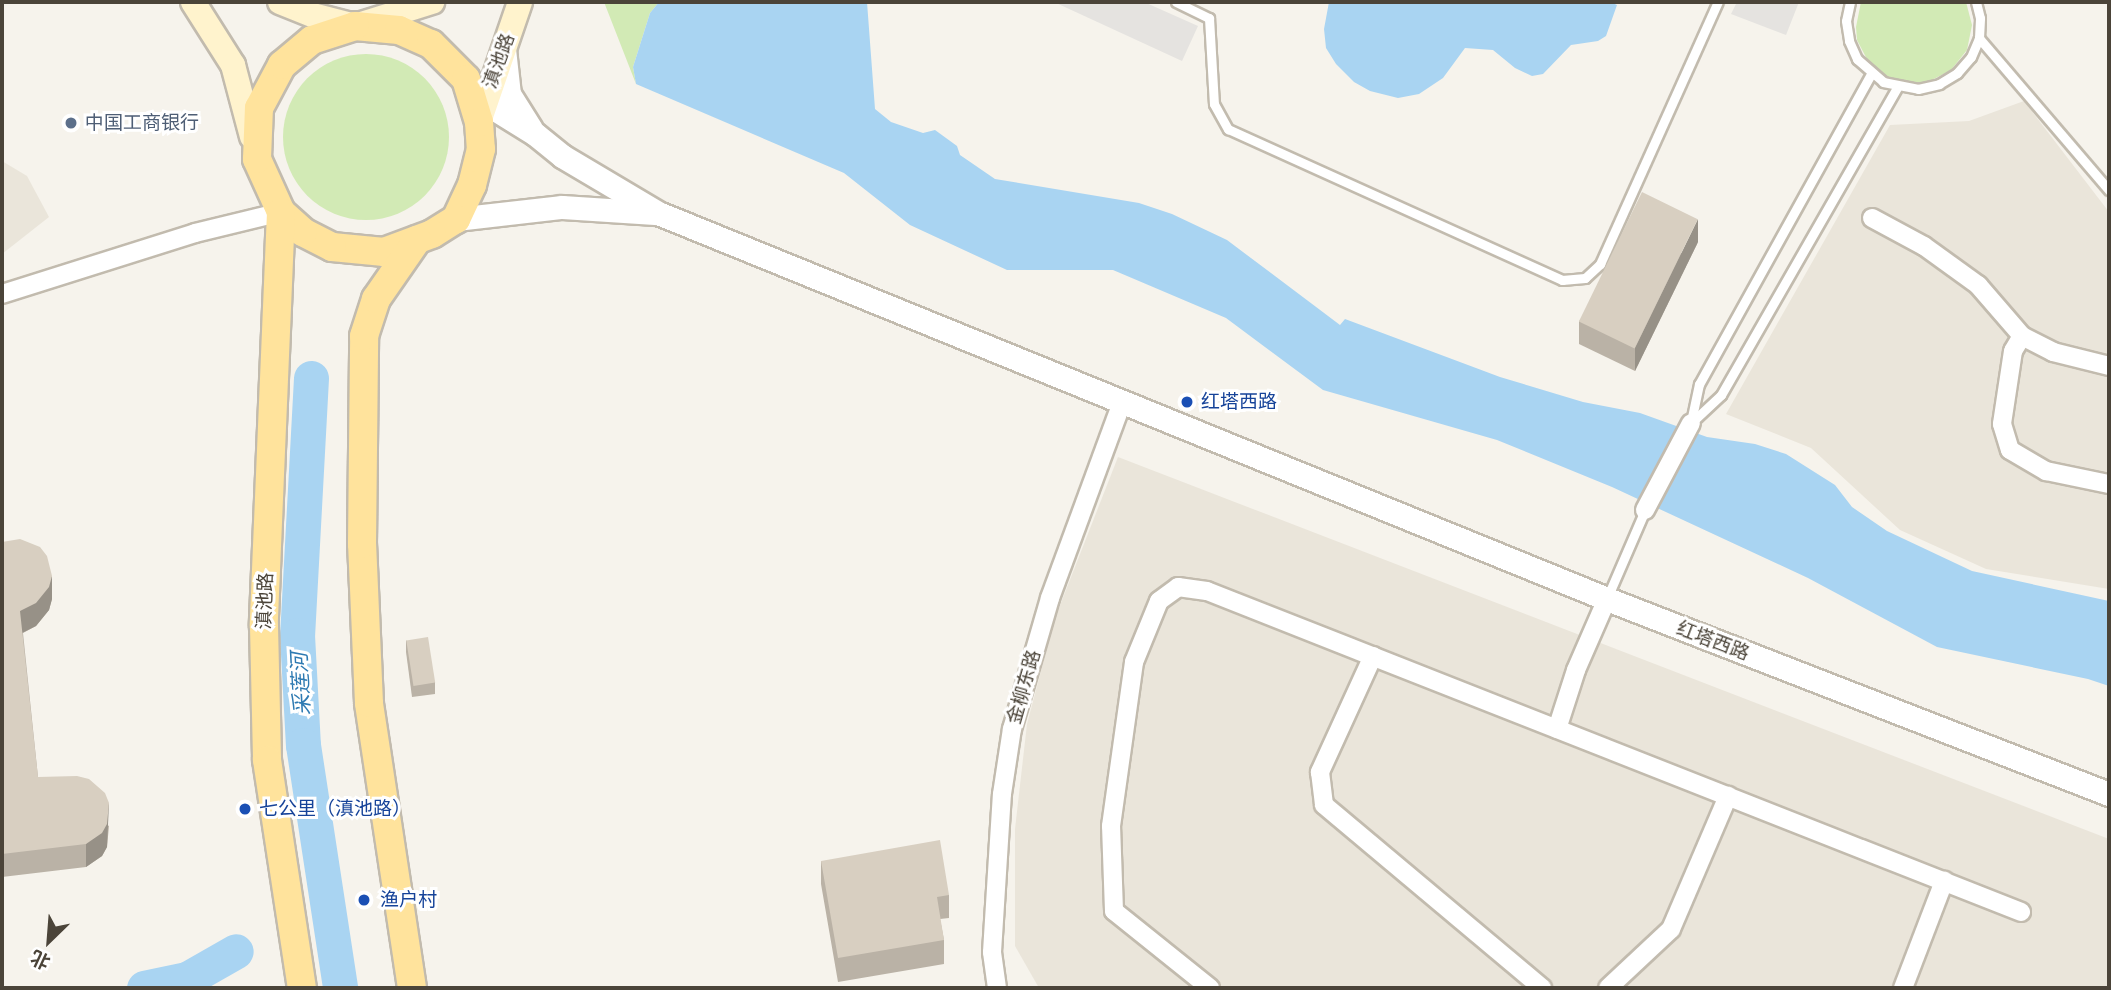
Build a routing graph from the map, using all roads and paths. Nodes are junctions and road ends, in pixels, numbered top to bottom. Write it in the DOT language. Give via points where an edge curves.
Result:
graph roads {
  1 [pos="193,2"];
  2 [pos="280,2"];
  3 [pos="432,2"];
  4 [pos="520,2"];
  5 [pos="1176,2"];
  6 [pos="1718,2"];
  7 [pos="1850,2"];
  8 [pos="1976,2"];
  9 [pos="355,26"];
  10 [pos="1979,38"];
  11 [pos="503,49"];
  12 [pos="1871,74"];
  13 [pos="1897,88"];
  14 [pos="479,106"];
  15 [pos="535,134"];
  16 [pos="257,159"];
  17 [pos="2109,190"];
  18 [pos="281,212"];
  19 [pos="658,213"];
  20 [pos="1872,218"];
  21 [pos="456,219"];
  22 [pos="417,240"];
  23 [pos="2,294"];
  24 [pos="2022,336"];
  25 [pos="2109,366"];
  26 [pos="1123,400"];
  27 [pos="1691,423"];
  28 [pos="2109,484"];
  29 [pos="1645,510"];
  30 [pos="1607,599"];
  31 [pos="1373,656"];
  32 [pos="1557,729"];
  33 [pos="2109,794"];
  34 [pos="1728,796"];
  35 [pos="1944,881"];
  36 [pos="2021,912"];
  37 [pos="302,988"];
  38 [pos="412,988"];
  39 [pos="997,988"];
  40 [pos="1210,988"];
  41 [pos="1542,988"];
  42 [pos="1608,988"];
  43 [pos="1903,988"];
  1 -- 16 [label="main road" via="233,65"];
  2 -- 9 [label="main road"];
  3 -- 9 [label="main road"];
  4 -- 11 [label="main road, 滇池路"];
  5 -- 6 [label="lane" via="1209,18 1214,104 1228,130 1562,280 1585,278 1600,264"];
  7 -- 12 [label="lane" via="1846,20 1849,41"];
  8 -- 10 [label="lane"];
  9 -- 14 [label="main road" via="399,30 430,44 466,79"];
  9 -- 16 [label="main road" via="312,40 282,65 259,108"];
  10 -- 13 [label="lane" via="1971,57 1939,85"];
  10 -- 17 [label="lane"];
  11 -- 14 [label="main road, 滇池路"];
  11 -- 15 [label="street" via="509,94"];
  12 -- 13 [label="lane"];
  12 -- 27 [label="lane" via="1699,384"];
  13 -- 27 [label="lane" via="1721,395"];
  14 -- 15 [label="street"];
  14 -- 21 [label="main road" via="481,149 472,185"];
  15 -- 19 [label="street" via="562,156"];
  16 -- 18 [label="main road"];
  18 -- 22 [label="main road" via="303,232 332,247 384,252"];
  18 -- 23 [label="street" via="195,233"];
  18 -- 37 [label="main road, 滇池路" via="264,626 267,760"];
  19 -- 21 [label="street" via="562,207"];
  19 -- 26 [label="street, 红塔西路"];
  20 -- 24 [label="street" via="1924,246 1978,285"];
  21 -- 22 [label="main road"];
  22 -- 38 [label="main road" via="376,299 364,336 362,517 369,703"];
  24 -- 25 [label="street" via="2053,352"];
  24 -- 28 [label="street" via="2013,351 2002,424 2010,450 2046,471"];
  26 -- 30 [label="street, 红塔西路"];
  26 -- 39 [label="street, 金柳东路" via="1050,598 1012,729 1002,794 992,952"];
  27 -- 29 [label="street"];
  29 -- 30 [label="lane"];
  30 -- 32 [label="street"];
  30 -- 33 [label="street, 红塔西路"];
  31 -- 32 [label="street"];
  31 -- 40 [label="street" via="1207,591 1178,587 1159,601 1134,662 1111,825 1114,911"];
  31 -- 41 [label="street" via="1320,772 1324,805"];
  32 -- 34 [label="street"];
  34 -- 35 [label="street"];
  34 -- 42 [label="street" via="1671,929"];
  35 -- 36 [label="street"];
  35 -- 43 [label="street"];
}
